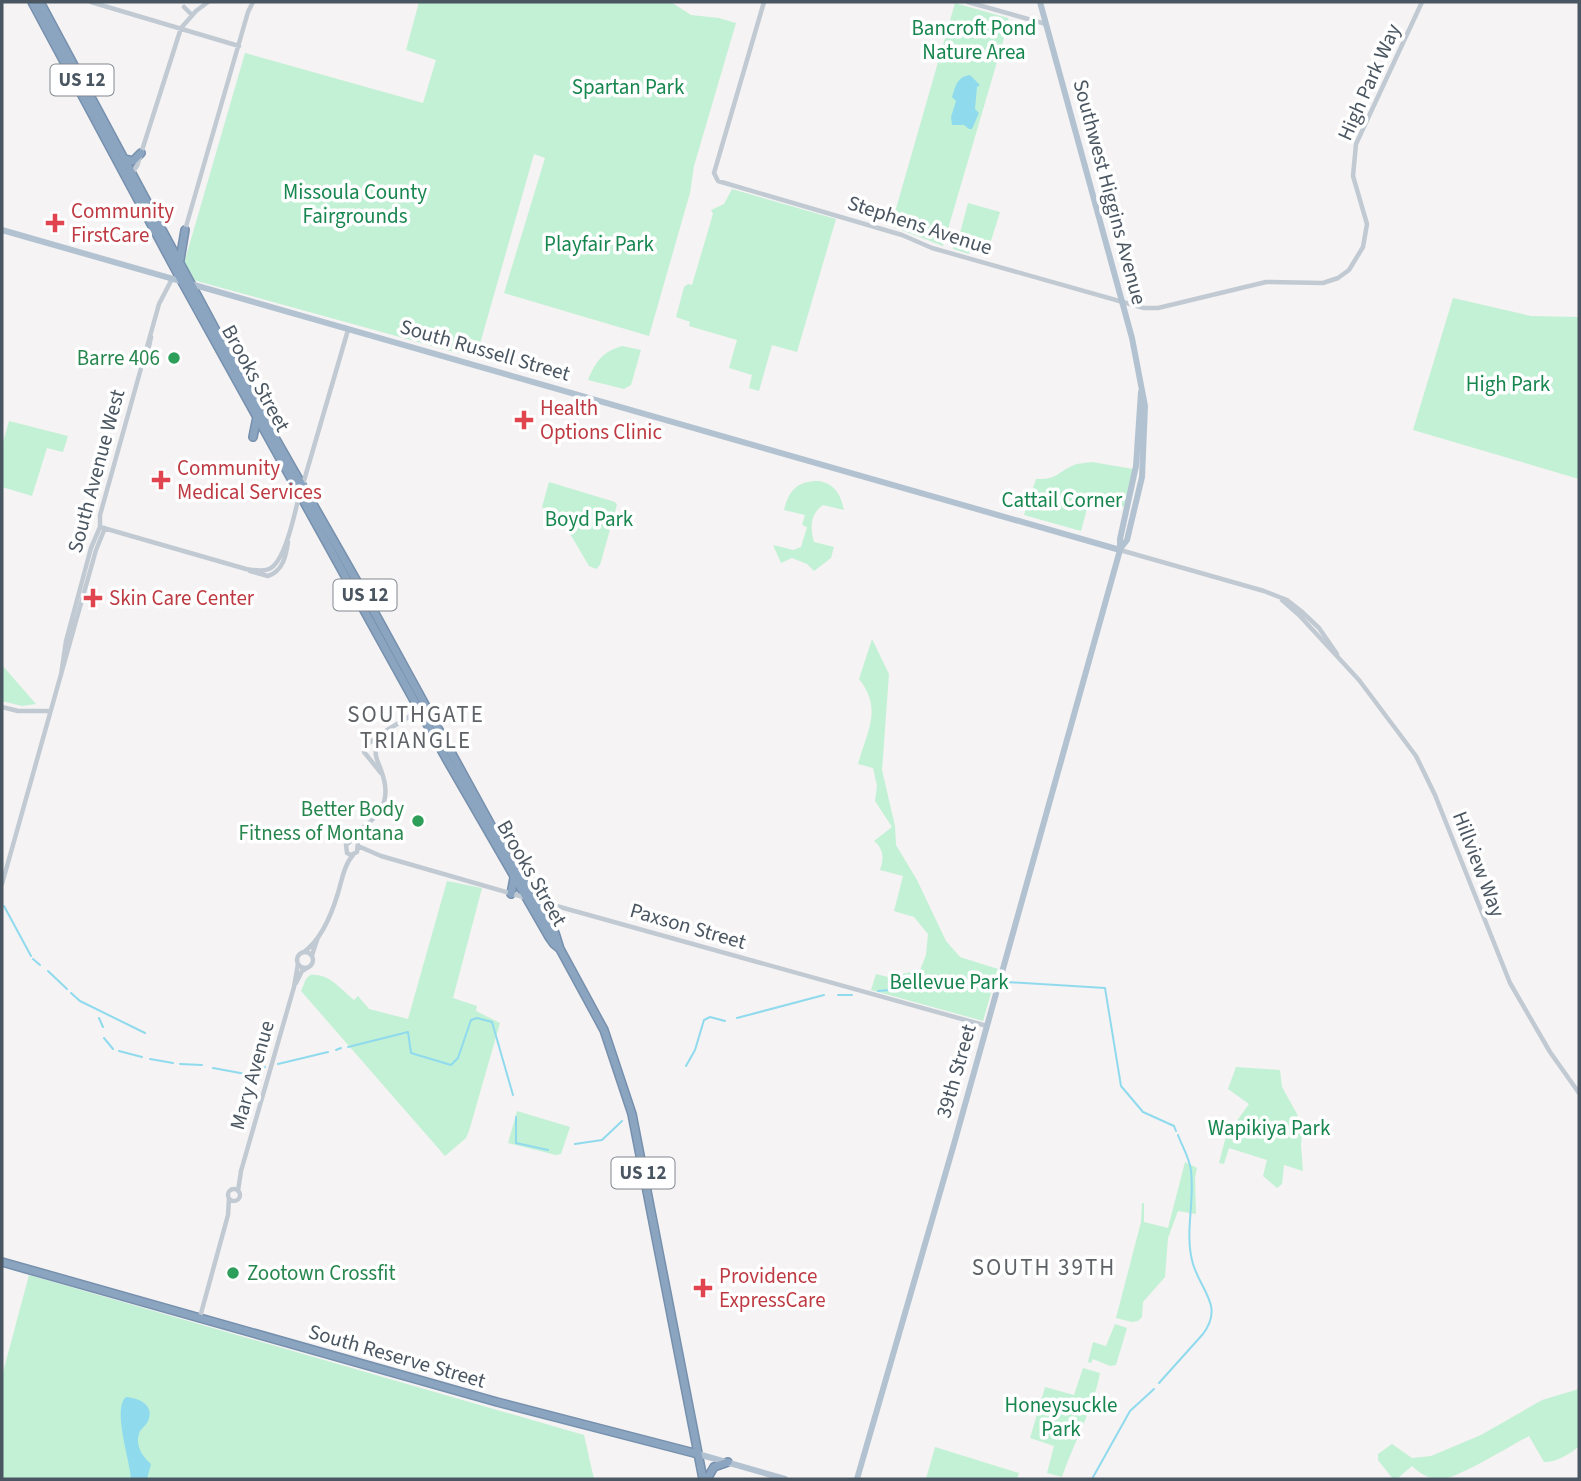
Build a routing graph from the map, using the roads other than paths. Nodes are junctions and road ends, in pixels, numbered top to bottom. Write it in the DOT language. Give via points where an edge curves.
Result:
graph roads {
  1 [pos="32,2"];
  2 [pos="40,2"];
  3 [pos="91,2"];
  4 [pos="208,2"];
  5 [pos="253,2"];
  6 [pos="764,2"];
  7 [pos="968,2"];
  8 [pos="1040,2"];
  9 [pos="1422,2"];
  10 [pos="184,7"];
  11 [pos="192,15"];
  12 [pos="1046,24"];
  13 [pos="181,28"];
  14 [pos="52,38"];
  15 [pos="62,44"];
  16 [pos="239,46"];
  17 [pos="82,80"];
  18 [pos="98,87"];
  19 [pos="141,153"];
  20 [pos="123,158"];
  21 [pos="128,175"];
  22 [pos="2,230"];
  23 [pos="185,230"];
  24 [pos="171,242"];
  25 [pos="177,266"];
  26 [pos="177,279"];
  27 [pos="190,283"];
  28 [pos="1122,302"];
  29 [pos="348,330"];
  30 [pos="150,332"];
  31 [pos="145,354"];
  32 [pos="149,363"];
  33 [pos="140,368"];
  34 [pos="1141,392"];
  35 [pos="267,398"];
  36 [pos="259,415"];
  37 [pos="1139,424"];
  38 [pos="267,434"];
  39 [pos="1142,477"];
  40 [pos="301,489"];
  41 [pos="103,528"];
  42 [pos="1120,550"];
  43 [pos="2,707"];
  44 [pos="423,708"];
  45 [pos="50,711"];
  46 [pos="388,731"];
  47 [pos="370,744"];
  48 [pos="375,751"];
  49 [pos="367,755"];
  50 [pos="382,774"];
  51 [pos="355,844"];
  52 [pos="346,852"];
  53 [pos="354,854"];
  54 [pos="381,856"];
  55 [pos="513,875"];
  56 [pos="342,879"];
  57 [pos="2,884"];
  58 [pos="511,894"];
  59 [pos="531,899"];
  60 [pos="319,934"];
  61 [pos="304,952"];
  62 [pos="312,956"];
  63 [pos="298,964"];
  64 [pos="307,968"];
  65 [pos="294,987"];
  66 [pos="987,1026"];
  67 [pos="1579,1093"];
  68 [pos="235,1191"];
  69 [pos="229,1199"];
  70 [pos="236,1201"];
  71 [pos="228,1215"];
  72 [pos="2,1262"];
  73 [pos="199,1318"];
  74 [pos="698,1454"];
  75 [pos="727,1462"];
  76 [pos="705,1479"];
  77 [pos="785,1479"];
  78 [pos="857,1479"];
  1 -- 14 [label="highway, Brooks Street / US 12"];
  2 -- 15 [label="highway, Brooks Street / US 12"];
  3 -- 13 [label="street"];
  4 -- 11 [label="street"];
  5 -- 16 [label="street"];
  6 -- 28 [label="street, Stephens Avenue" via="714,173 718,181"];
  7 -- 12 [label="street"];
  8 -- 12 [label="main road, Southwest Higgins Avenue"];
  9 -- 28 [label="street, High Park Way" via="1356,144 1353,176 1367,232 1360,255 1349,270 1324,283 1258,283 1158,308"];
  10 -- 11 [label="street"];
  11 -- 13 [label="street"];
  12 -- 28 [label="main road, Southwest Higgins Avenue"];
  13 -- 16 [label="street"];
  13 -- 19 [label="street"];
  14 -- 15 [label="highway"];
  14 -- 21 [label="highway, Brooks Street / US 12"];
  15 -- 17 [label="highway, Brooks Street / US 12"];
  16 -- 23 [label="street"];
  17 -- 18 [label="highway"];
  17 -- 20 [label="highway, Brooks Street / US 12"];
  19 -- 20 [label="highway" via="132,161"];
  19 -- 21 [label="street"];
  20 -- 21 [label="highway, Brooks Street / US 12"];
  21 -- 24 [label="highway, Brooks Street / US 12"];
  21 -- 25 [label="highway, Brooks Street / US 12"];
  22 -- 26 [label="main road, South Russell Street"];
  23 -- 24 [label="highway" via="179,240"];
  23 -- 25 [label="highway"];
  24 -- 25 [label="highway, Brooks Street / US 12"];
  25 -- 26 [label="highway"];
  25 -- 27 [label="highway, Brooks Street / US 12"];
  26 -- 27 [label="main road, South Russell Street"];
  26 -- 30 [label="street, South Avenue West" via="160,300"];
  26 -- 36 [label="highway, Brooks Street / US 12"];
  27 -- 29 [label="main road, South Russell Street"];
  27 -- 36 [label="highway, Brooks Street / US 12"];
  28 -- 34 [label="main road, Southwest Higgins Avenue"];
  29 -- 40 [label="street"];
  29 -- 42 [label="main road, South Russell Street"];
  30 -- 31 [label="street, South Avenue West"];
  30 -- 32 [label="street"];
  31 -- 33 [label="street, South Avenue West"];
  31 -- 33 [label="street" via="131,359"];
  33 -- 41 [label="street, South Avenue West" via="102,509"];
  34 -- 37 [label="main road, Southwest Higgins Avenue"];
  34 -- 39 [label="main road, Southwest Higgins Avenue" via="1145,406"];
  35 -- 36 [label="highway"];
  36 -- 38 [label="highway, Brooks Street / US 12"];
  36 -- 38 [label="highway" via="253,437"];
  36 -- 40 [label="highway, Brooks Street / US 12"];
  37 -- 39 [label="main road, Southwest Higgins Avenue"];
  37 -- 42 [label="main road, Southwest Higgins Avenue" via="1135,479"];
  38 -- 40 [label="highway, Brooks Street / US 12"];
  39 -- 42 [label="main road, Southwest Higgins Avenue" via="1127,540"];
  40 -- 41 [label="street" via="289,534 274,566 264,570 246,569"];
  40 -- 44 [label="highway, Brooks Street / US 12"];
  41 -- 45 [label="street, South Avenue West"];
  42 -- 66 [label="main road, 39th Street"];
  42 -- 67 [label="street, Hillview Way" via="1265,591 1292,603 1319,628 1422,765 1510,983 1549,1052"];
  43 -- 45 [label="street"];
  44 -- 46 [label="street"];
  44 -- 55 [label="highway, Brooks Street / US 12"];
  44 -- 59 [label="highway, Brooks Street / US 12"];
  45 -- 57 [label="street, South Avenue West"];
  46 -- 47 [label="street"];
  46 -- 48 [label="street"];
  47 -- 48 [label="street"];
  47 -- 49 [label="street" via="364,748"];
  48 -- 49 [label="street"];
  48 -- 50 [label="street"];
  49 -- 50 [label="street"];
  50 -- 51 [label="street" via="386,801"];
  51 -- 52 [label="street" via="346,845"];
  51 -- 53 [label="street"];
  51 -- 54 [label="street, Paxson Street"];
  52 -- 53 [label="street, Paxson Street"];
  52 -- 56 [label="street"];
  53 -- 54 [label="street, Paxson Street"];
  53 -- 56 [label="street"];
  54 -- 58 [label="street, Paxson Street"];
  55 -- 58 [label="highway"];
  55 -- 59 [label="highway, Brooks Street / US 12"];
  56 -- 60 [label="street" via="332,912"];
  58 -- 59 [label="street, Paxson Street"];
  59 -- 66 [label="street, Paxson Street"];
  59 -- 74 [label="highway, Brooks Street / US 12" via="604,1030 632,1114"];
  60 -- 61 [label="street"];
  60 -- 62 [label="street"];
  61 -- 62 [label="street"];
  61 -- 63 [label="street" via="298,956"];
  62 -- 64 [label="street"];
  63 -- 64 [label="street"];
  63 -- 65 [label="street, Mary Avenue"];
  64 -- 65 [label="street, Mary Avenue"];
  65 -- 68 [label="street, Mary Avenue"];
  66 -- 78 [label="main road, 39th Street"];
  68 -- 69 [label="street" via="228,1193"];
  68 -- 70 [label="street"];
  69 -- 70 [label="street"];
  69 -- 71 [label="street"];
  70 -- 71 [label="street"];
  71 -- 73 [label="street"];
  72 -- 73 [label="highway, South Reserve Street"];
  73 -- 74 [label="highway, South Reserve Street"];
  74 -- 75 [label="main road, South Reserve Street"];
  74 -- 76 [label="highway, Brooks Street"];
  75 -- 76 [label="highway" via="714,1467"];
  75 -- 77 [label="main road, South Reserve Street"];
}
